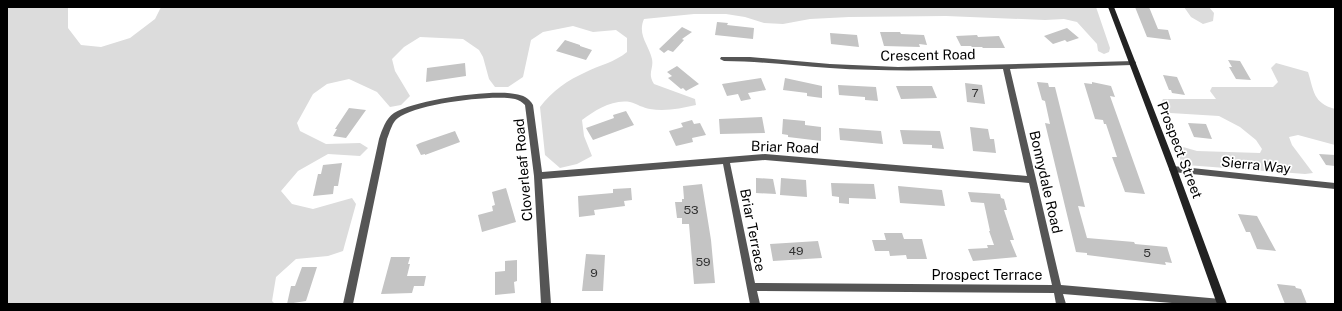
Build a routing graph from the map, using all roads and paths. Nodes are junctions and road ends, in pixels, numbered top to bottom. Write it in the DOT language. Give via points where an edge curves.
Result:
graph roads {
  1 [pos="1111,7"];
  2 [pos="724,59"];
  3 [pos="1132,63"];
  4 [pos="1006,66"];
  5 [pos="726,161"];
  6 [pos="1173,169"];
  7 [pos="538,176"];
  8 [pos="1032,180"];
  9 [pos="1335,186"];
  10 [pos="752,287"];
  11 [pos="1058,289"];
  12 [pos="348,304"];
  13 [pos="546,304"];
  14 [pos="755,304"];
  15 [pos="1061,304"];
  16 [pos="1221,304"];
  1 -- 3 [label="main road, Prospect Street"];
  2 -- 4 [label="street, Crescent Road" via="878,69"];
  3 -- 4 [label="street, Crescent Road"];
  3 -- 6 [label="main road, Prospect Street"];
  4 -- 8 [label="street, Bonnydale Road"];
  5 -- 7 [label="street, Briar Road"];
  5 -- 8 [label="street, Briar Road" via="765,157 799,159"];
  5 -- 10 [label="street, Briar Terrace"];
  6 -- 9 [label="street, Sierra Way"];
  6 -- 16 [label="main road, Prospect Street"];
  7 -- 12 [label="street, Cloverleaf Road" via="529,105 522,98 500,95 437,102 412,108 395,116 383,139"];
  7 -- 13 [label="street, Cloverleaf Road"];
  8 -- 11 [label="street, Bonnydale Road"];
  10 -- 11 [label="street, Prospect Terrace"];
  10 -- 14 [label="street, Briar Terrace"];
  11 -- 15 [label="street, Bonnydale Road"];
  11 -- 16 [label="street, Prospect Terrace"];
}
